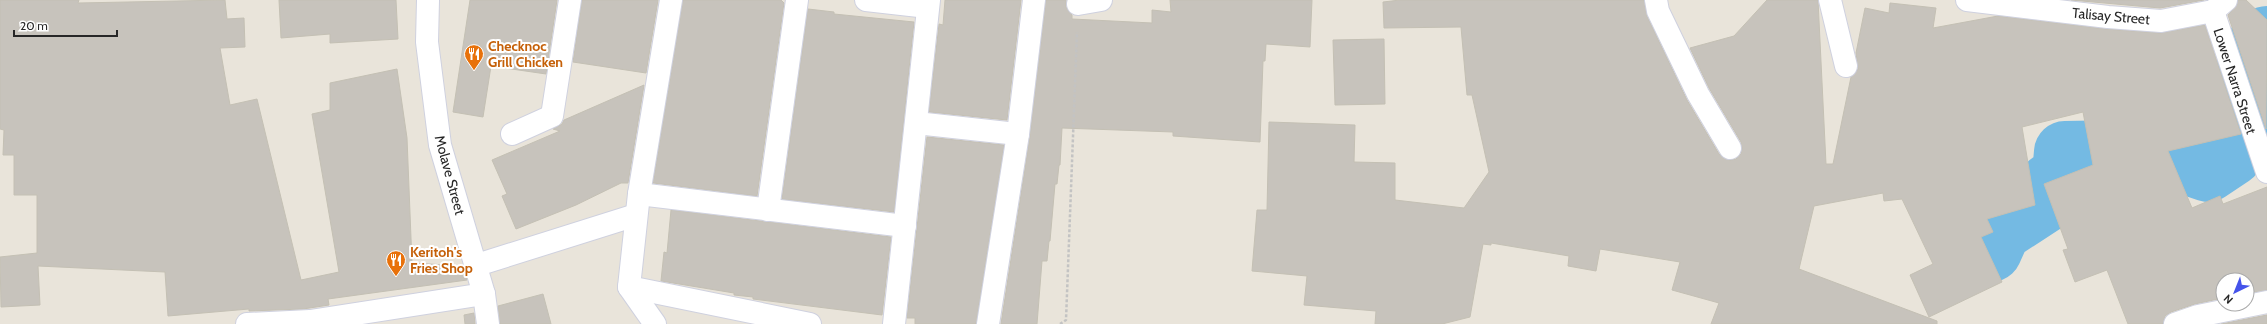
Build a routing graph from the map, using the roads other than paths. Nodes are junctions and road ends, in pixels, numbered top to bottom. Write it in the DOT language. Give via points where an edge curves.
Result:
graph roads {
  1 [pos="428,0"];
  2 [pos="570,0"];
  3 [pos="671,0"];
  4 [pos="797,0"];
  5 [pos="866,0"];
  6 [pos="1034,0"];
  7 [pos="1100,0"];
  8 [pos="1656,0"];
  9 [pos="1830,0"];
  10 [pos="1967,0"];
  11 [pos="929,4"];
  12 [pos="1078,4"];
  13 [pos="2220,6"];
  14 [pos="1846,66"];
  15 [pos="916,123"];
  16 [pos="512,134"];
  17 [pos="1018,134"];
  18 [pos="1730,148"];
  19 [pos="2267,172"];
  20 [pos="638,204"];
  21 [pos="768,210"];
  22 [pos="905,226"];
  23 [pos="477,265"];
  24 [pos="630,287"];
  25 [pos="484,294"];
  26 [pos="2267,302"];
  27 [pos="247,324"];
  28 [pos="488,324"];
  29 [pos="656,324"];
  30 [pos="810,324"];
  31 [pos="894,324"];
  32 [pos="988,324"];
  33 [pos="2175,324"];
  1 -- 23 [label="street, Molave Street" via="427,42 440,145"];
  2 -- 16 [label="street" via="552,116"];
  3 -- 20 [label="street"];
  4 -- 21 [label="street"];
  5 -- 11 [label="street"];
  6 -- 17 [label="street"];
  7 -- 12 [label="street"];
  8 -- 18 [label="street" via="1658,11 1698,94"];
  9 -- 14 [label="street"];
  10 -- 13 [label="street, Talisay Street" via="2100,17 2161,21"];
  11 -- 15 [label="street"];
  13 -- 19 [label="street, Lower Narra Street" via="2233,76"];
  15 -- 17 [label="street"];
  15 -- 22 [label="street"];
  17 -- 32 [label="street"];
  20 -- 21 [label="street"];
  20 -- 23 [label="street"];
  20 -- 24 [label="street"];
  21 -- 22 [label="street"];
  22 -- 31 [label="street"];
  23 -- 25 [label="street, Molave Street"];
  24 -- 29 [label="street"];
  24 -- 30 [label="street"];
  25 -- 27 [label="street" via="310,321"];
  25 -- 28 [label="street, Molave Street"];
  26 -- 33 [label="street" via="2198,316"];
}
